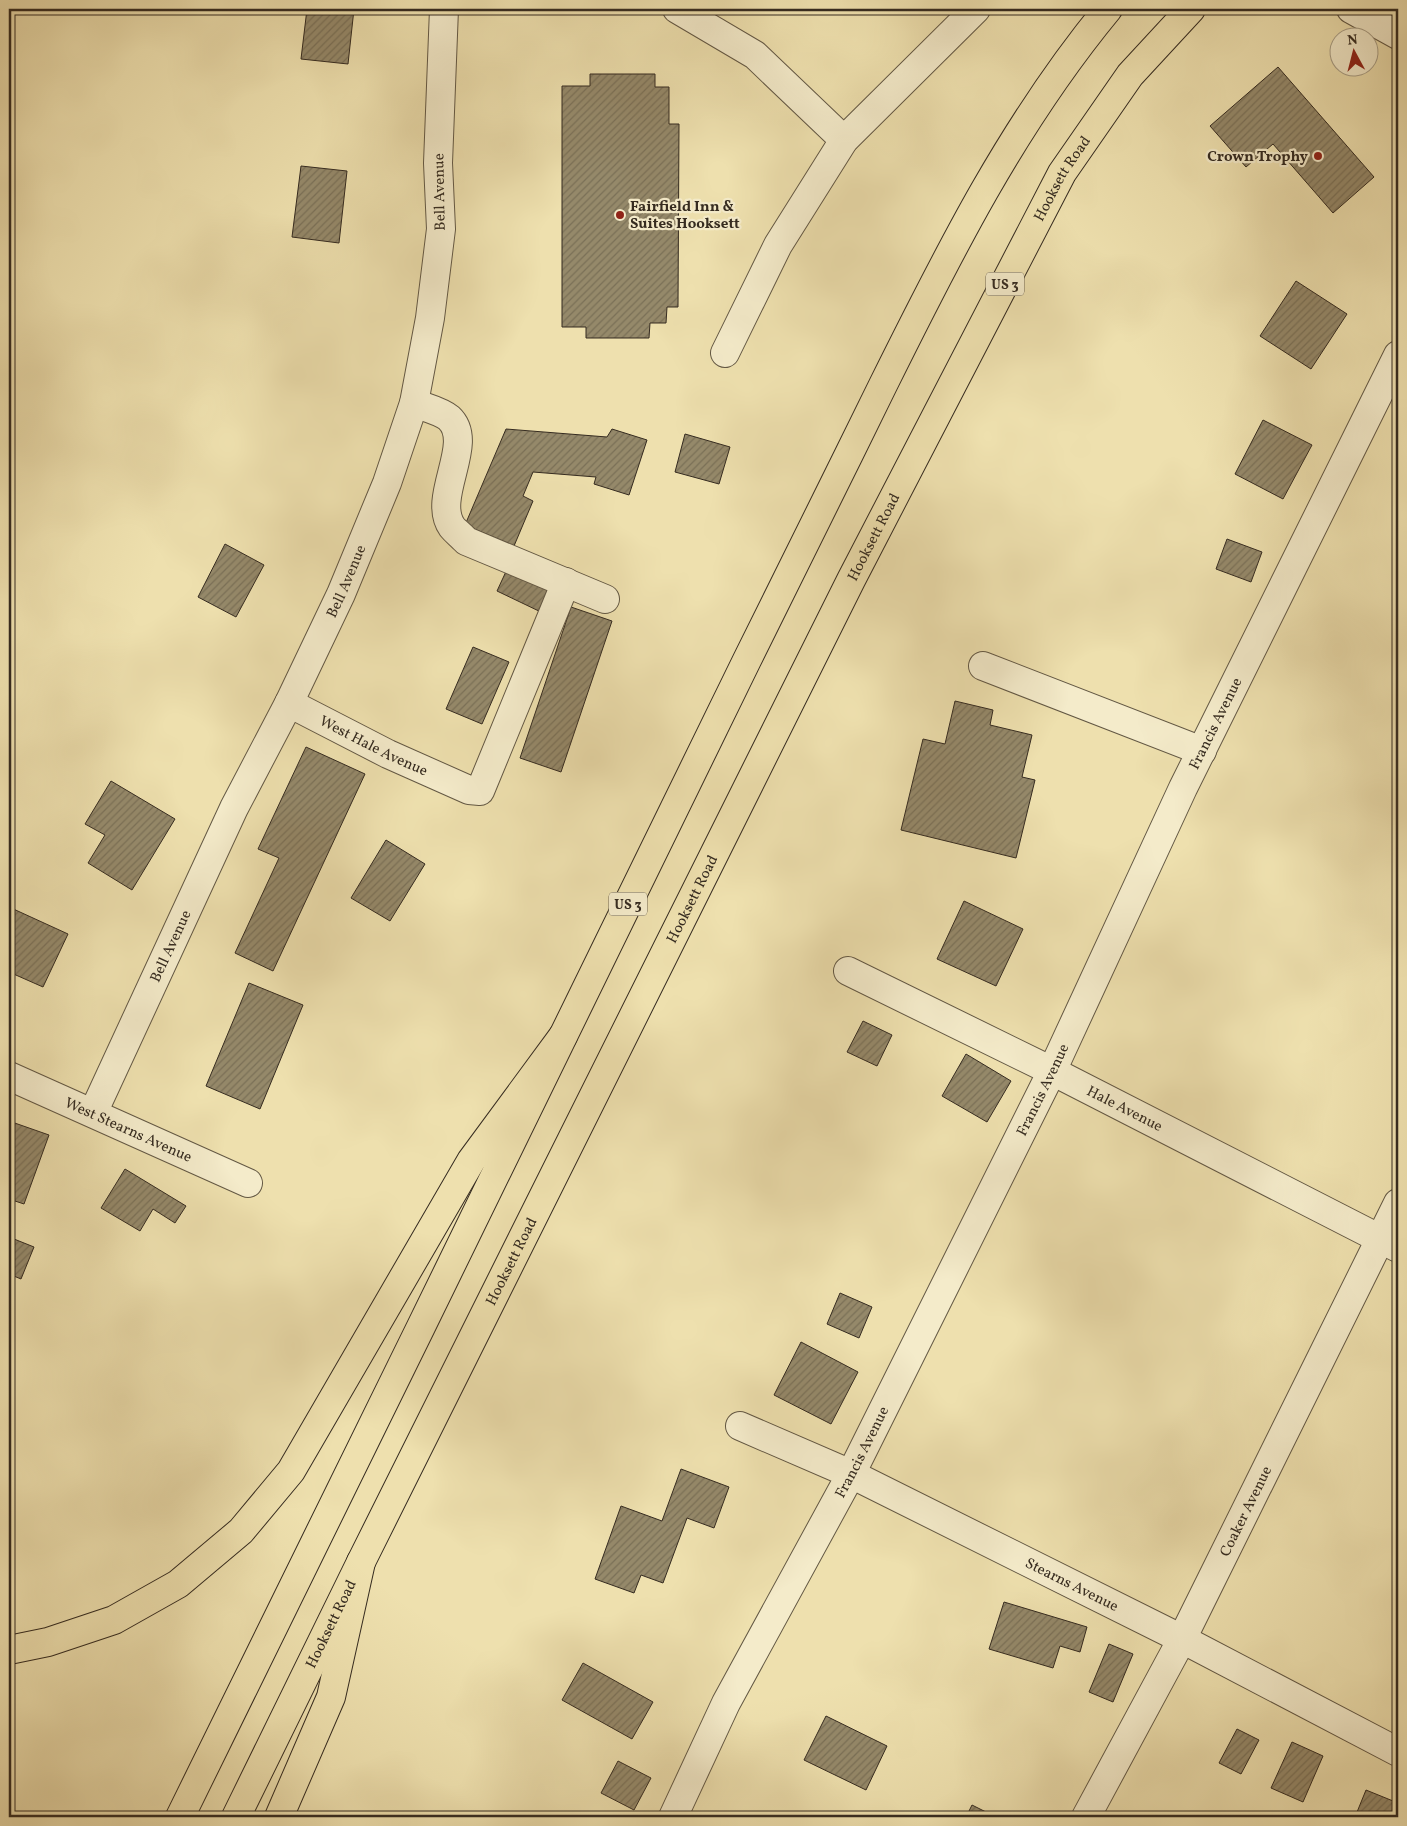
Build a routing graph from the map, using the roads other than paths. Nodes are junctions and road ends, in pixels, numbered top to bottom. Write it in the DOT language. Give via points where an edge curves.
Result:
graph roads {
  1 [pos="444,9"];
  2 [pos="677,9"];
  3 [pos="976,9"];
  4 [pos="1108,9"];
  5 [pos="1191,9"];
  6 [pos="1351,9"];
  7 [pos="1398,35"];
  8 [pos="844,140"];
  9 [pos="725,353"];
  10 [pos="1398,355"];
  11 [pos="414,403"];
  12 [pos="566,582"];
  13 [pos="605,599"];
  14 [pos="983,666"];
  15 [pos="289,703"];
  16 [pos="1202,751"];
  17 [pos="848,971"];
  18 [pos="563,1036"];
  19 [pos="1052,1071"];
  20 [pos="9,1076"];
  21 [pos="93,1113"];
  22 [pos="248,1183"];
  23 [pos="1398,1203"];
  24 [pos="1389,1244"];
  25 [pos="740,1426"];
  26 [pos="851,1474"];
  27 [pos="361,1562"];
  28 [pos="1182,1639"];
  29 [pos="9,1650"];
  30 [pos="1398,1752"];
  31 [pos="180,1817"];
  32 [pos="236,1817"];
  33 [pos="279,1817"];
  34 [pos="673,1817"];
  35 [pos="1086,1817"];
  1 -- 11 [label="street, Bell Avenue" via="438,163 441,229 430,318"];
  2 -- 8 [label="street" via="755,55"];
  3 -- 8 [label="street"];
  4 -- 18 [label="main road, US 3" via="1063,65 989,179 907,336"];
  5 -- 27 [label="main road, Hooksett Road / US 3" via="1130,75 1062,173 851,580"];
  6 -- 7 [label="street"];
  8 -- 9 [label="street" via="778,245"];
  10 -- 16 [label="street, Francis Avenue"];
  11 -- 12 [label="street" via="449,418 458,432 446,504 452,526 466,541"];
  11 -- 15 [label="street, Bell Avenue" via="387,483 341,594"];
  12 -- 13 [label="street"];
  12 -- 15 [label="street, West Hale Avenue" via="480,791 461,787 388,754"];
  14 -- 16 [label="street"];
  15 -- 21 [label="street, Bell Avenue" via="234,808"];
  16 -- 19 [label="street, Francis Avenue"];
  17 -- 19 [label="street, Hale Avenue"];
  18 -- 29 [label="main road" via="471,1161 291,1471 241,1531 178,1584 114,1620 48,1642"];
  18 -- 31 [label="main road, US 3"];
  19 -- 24 [label="street, Hale Avenue"];
  19 -- 26 [label="street, Francis Avenue"];
  20 -- 21 [label="street, West Stearns Avenue"];
  21 -- 22 [label="street, West Stearns Avenue"];
  23 -- 24 [label="street, Coaker Avenue"];
  24 -- 28 [label="street, Coaker Avenue"];
  25 -- 26 [label="street, Stearns Avenue"];
  26 -- 28 [label="street, Stearns Avenue"];
  26 -- 34 [label="street, Francis Avenue" via="726,1703"];
  27 -- 32 [label="main road, Hooksett Road / US 3"];
  27 -- 33 [label="main road" via="331,1697"];
  28 -- 30 [label="street, Stearns Avenue"];
  28 -- 35 [label="street, Coaker Avenue"];
}
